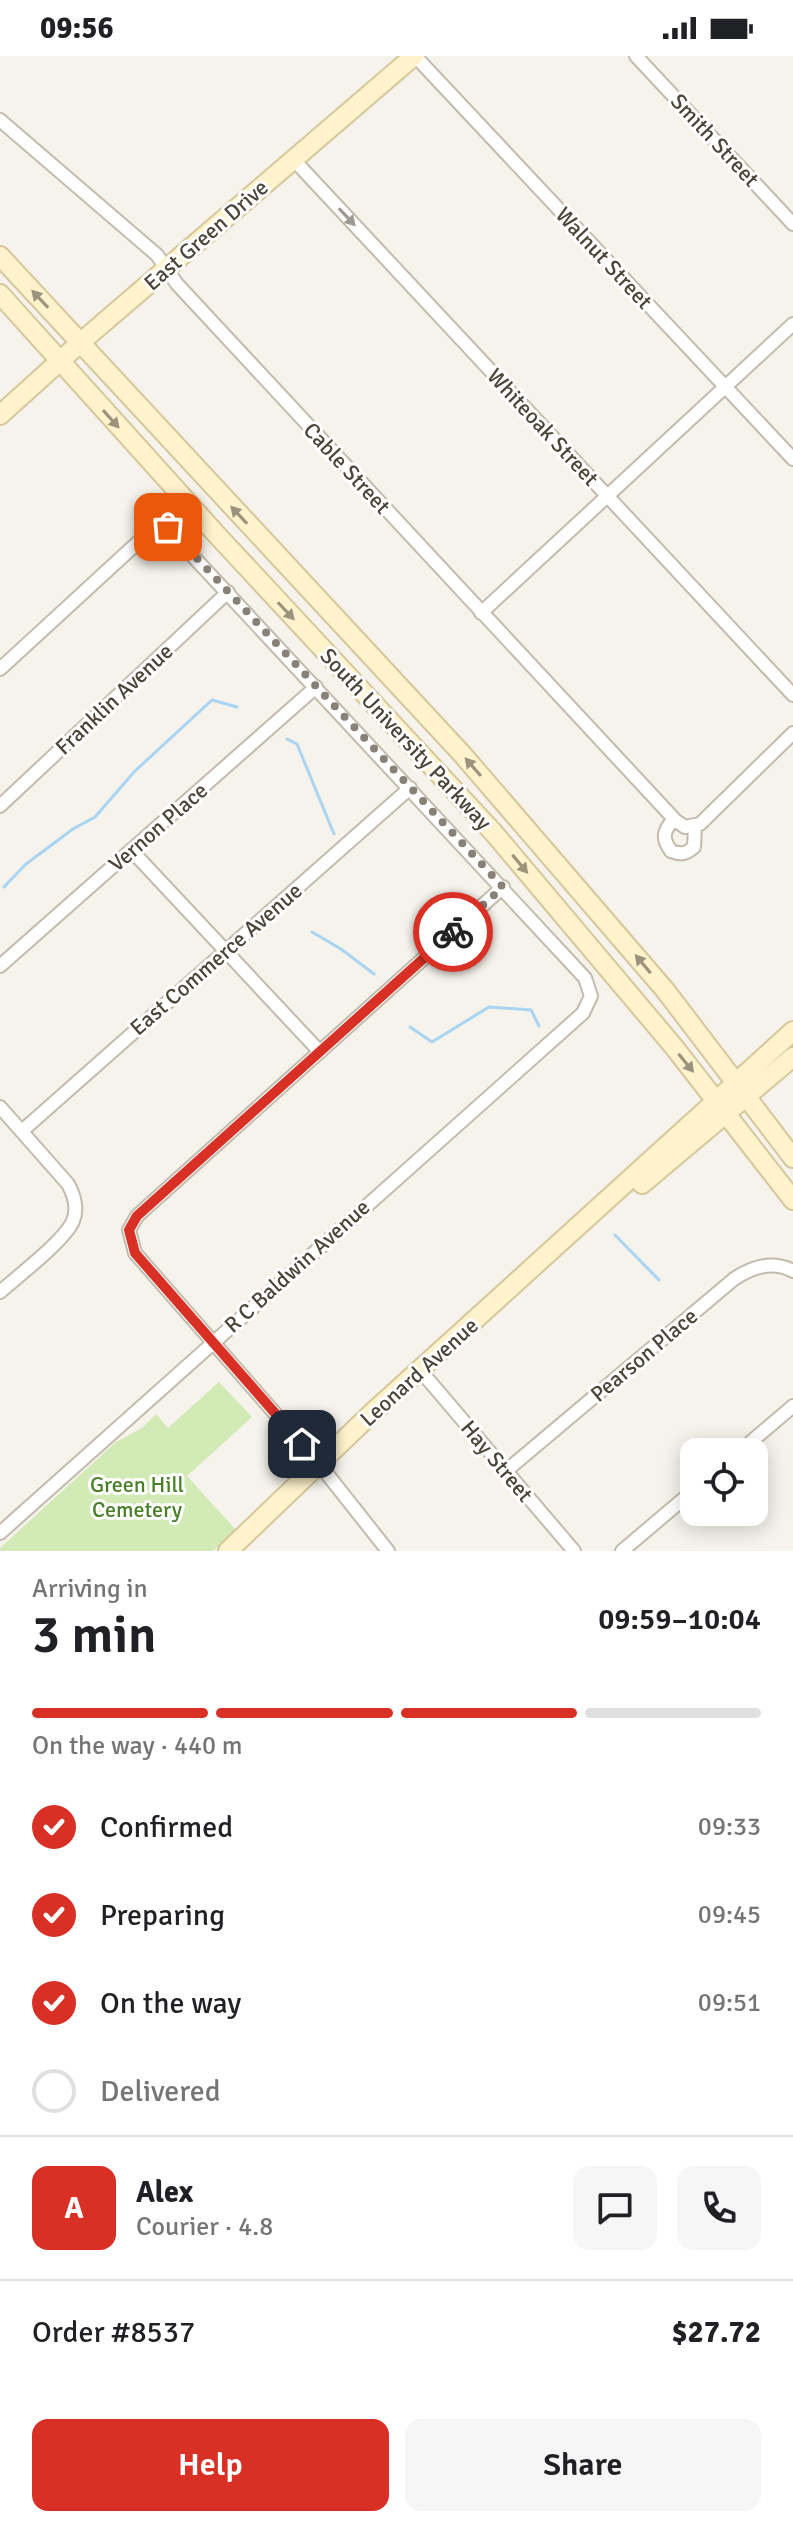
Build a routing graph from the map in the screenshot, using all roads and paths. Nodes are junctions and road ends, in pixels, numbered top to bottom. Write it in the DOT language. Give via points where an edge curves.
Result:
graph roads {
  1 [pos="414,56"];
  2 [pos="636,56"];
  3 [pos="0,120"];
  4 [pos="294,160"];
  5 [pos="793,224"];
  6 [pos="0,256"];
  7 [pos="167,269"];
  8 [pos="0,294"];
  9 [pos="793,324"];
  10 [pos="81,342"];
  11 [pos="59,361"];
  12 [pos="725,387"];
  13 [pos="0,415"];
  14 [pos="793,459"];
  15 [pos="607,496"];
  16 [pos="228,592"];
  17 [pos="481,613"];
  18 [pos="1,667"];
  19 [pos="316,687"];
  20 [pos="793,695"];
  21 [pos="793,733"];
  22 [pos="410,788"];
  23 [pos="0,806"];
  24 [pos="132,851"];
  25 [pos="503,887"];
  26 [pos="226,951"];
  27 [pos="0,966"];
  28 [pos="793,1031"];
  29 [pos="320,1052"];
  30 [pos="793,1057"];
  31 [pos="736,1082"];
  32 [pos="747,1098"];
  33 [pos="721,1106"];
  34 [pos="0,1107"];
  35 [pos="22,1131"];
  36 [pos="793,1158"];
  37 [pos="793,1200"];
  38 [pos="793,1271"];
  39 [pos="0,1292"];
  40 [pos="213,1341"];
  41 [pos="420,1370"];
  42 [pos="793,1406"];
  43 [pos="755,1438"];
  44 [pos="320,1465"];
  45 [pos="506,1471"];
  46 [pos="680,1502"];
  47 [pos="0,1533"];
  48 [pos="228,1551"];
  49 [pos="388,1551"];
  50 [pos="574,1551"];
  51 [pos="622,1551"];
  1 -- 4 [label="main road, East Green Drive"];
  1 -- 12 [label="street, Walnut Street"];
  2 -- 5 [label="street, Smith Street"];
  3 -- 7 [label="street, Cable Street"];
  4 -- 7 [label="main road, East Green Drive"];
  4 -- 15 [label="street, Whiteoak Street, one-way"];
  10 -- 6 [label="main road, South University Parkway, one-way"];
  7 -- 10 [label="main road, East Green Drive"];
  7 -- 17 [label="street, Cable Street"];
  8 -- 11 [label="main road, South University Parkway"];
  9 -- 12 [label="street"];
  10 -- 11 [label="main road, East Green Drive"];
  31 -- 10 [label="main road, South University Parkway, one-way" via="665,990 462,754"];
  11 -- 13 [label="main road, East Green Drive"];
  11 -- 33 [label="main road, South University Parkway, one-way" via="493,832"];
  12 -- 14 [label="street, Walnut Street"];
  12 -- 15 [label="street"];
  15 -- 17 [label="street"];
  15 -- 20 [label="street, Whiteoak Street"];
  16 -- 18 [label="street" via="159,523"];
  16 -- 19 [label="street"];
  16 -- 23 [label="street, Franklin Avenue"];
  17 -- 21 [label="street, Cable Street" via="685,824"];
  19 -- 22 [label="street"];
  19 -- 24 [label="street, Vernon Place"];
  22 -- 25 [label="street"];
  22 -- 26 [label="street, East Commerce Avenue"];
  24 -- 26 [label="street"];
  24 -- 27 [label="street, Vernon Place"];
  25 -- 29 [label="street"];
  25 -- 40 [label="street, R C Baldwin Avenue" via="585,978 591,996 583,1013"];
  26 -- 29 [label="street"];
  26 -- 35 [label="street, East Commerce Avenue"];
  28 -- 31 [label="main road, Leonard Avenue"];
  29 -- 40 [label="street" via="137,1216 129,1230 135,1253"];
  30 -- 32 [label="main road, Leonard Avenue"];
  31 -- 32 [label="main road, South University Parkway"];
  31 -- 33 [label="main road, Leonard Avenue"];
  32 -- 33 [label="main road, Leonard Avenue"];
  32 -- 36 [label="main road, South University Parkway"];
  33 -- 37 [label="main road, South University Parkway"];
  33 -- 41 [label="main road, Leonard Avenue" via="613,1209 577,1229"];
  34 -- 35 [label="street"];
  35 -- 39 [label="street" via="68,1184 75,1200 74,1219"];
  38 -- 45 [label="street, Pearson Place" via="766,1265 734,1279"];
  40 -- 44 [label="street"];
  40 -- 47 [label="street, R C Baldwin Avenue"];
  41 -- 44 [label="main road, Leonard Avenue"];
  41 -- 45 [label="street, Hay Street"];
  42 -- 43 [label="street"];
  44 -- 48 [label="main road, Leonard Avenue"];
  44 -- 49 [label="street"];
  45 -- 50 [label="street, Hay Street"];
  46 -- 51 [label="street"];
}
